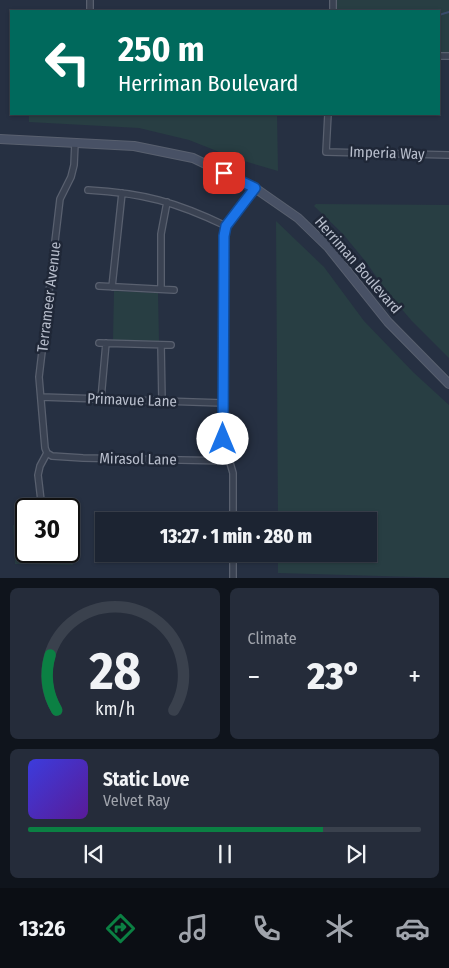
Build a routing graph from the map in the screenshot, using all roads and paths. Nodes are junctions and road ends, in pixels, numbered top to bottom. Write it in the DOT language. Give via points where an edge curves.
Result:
graph roads {
  1 [pos="328,115"];
  2 [pos="0,139"];
  3 [pos="75,142"];
  4 [pos="449,155"];
  5 [pos="255,188"];
  6 [pos="88,190"];
  7 [pos="122,192"];
  8 [pos="167,202"];
  9 [pos="226,226"];
  10 [pos="99,286"];
  11 [pos="112,287"];
  12 [pos="161,289"];
  13 [pos="174,290"];
  14 [pos="161,345"];
  15 [pos="171,346"];
  16 [pos="449,384"];
  17 [pos="41,397"];
  18 [pos="101,399"];
  19 [pos="162,401"];
  20 [pos="223,403"];
  21 [pos="47,453"];
  22 [pos="229,461"];
  23 [pos="41,498"];
  24 [pos="233,512"];
  25 [pos="234,562"];
  26 [pos="233,578"];
  1 -- 4 [label="street, Imperia Way" via="326,152"];
  2 -- 3 [label="main road, Herriman Boulevard"];
  3 -- 5 [label="main road, Herriman Boulevard" via="134,146 193,158"];
  3 -- 17 [label="street, Terrameer Avenue" via="71,177 60,199 39,377"];
  5 -- 9 [label="street"];
  5 -- 16 [label="main road, Herriman Boulevard" via="298,218 328,247 388,322"];
  6 -- 7 [label="street"];
  7 -- 8 [label="street"];
  7 -- 11 [label="street"];
  8 -- 9 [label="street"];
  8 -- 12 [label="street" via="161,234"];
  9 -- 20 [label="street"];
  10 -- 11 [label="street"];
  11 -- 12 [label="street"];
  12 -- 13 [label="street"];
  14 -- 15 [label="street"];
  14 -- 18 [label="street" via="103,343"];
  14 -- 19 [label="street"];
  17 -- 18 [label="street, Primavue Lane"];
  17 -- 21 [label="street, Terrameer Avenue"];
  18 -- 19 [label="street, Primavue Lane"];
  19 -- 20 [label="street, Primavue Lane"];
  20 -- 22 [label="street" via="223,439"];
  21 -- 22 [label="street, Mirasol Lane" via="83,458"];
  21 -- 23 [label="street" via="38,474"];
  22 -- 24 [label="street" via="233,473"];
  25 -- 26 [label="street"];
}
